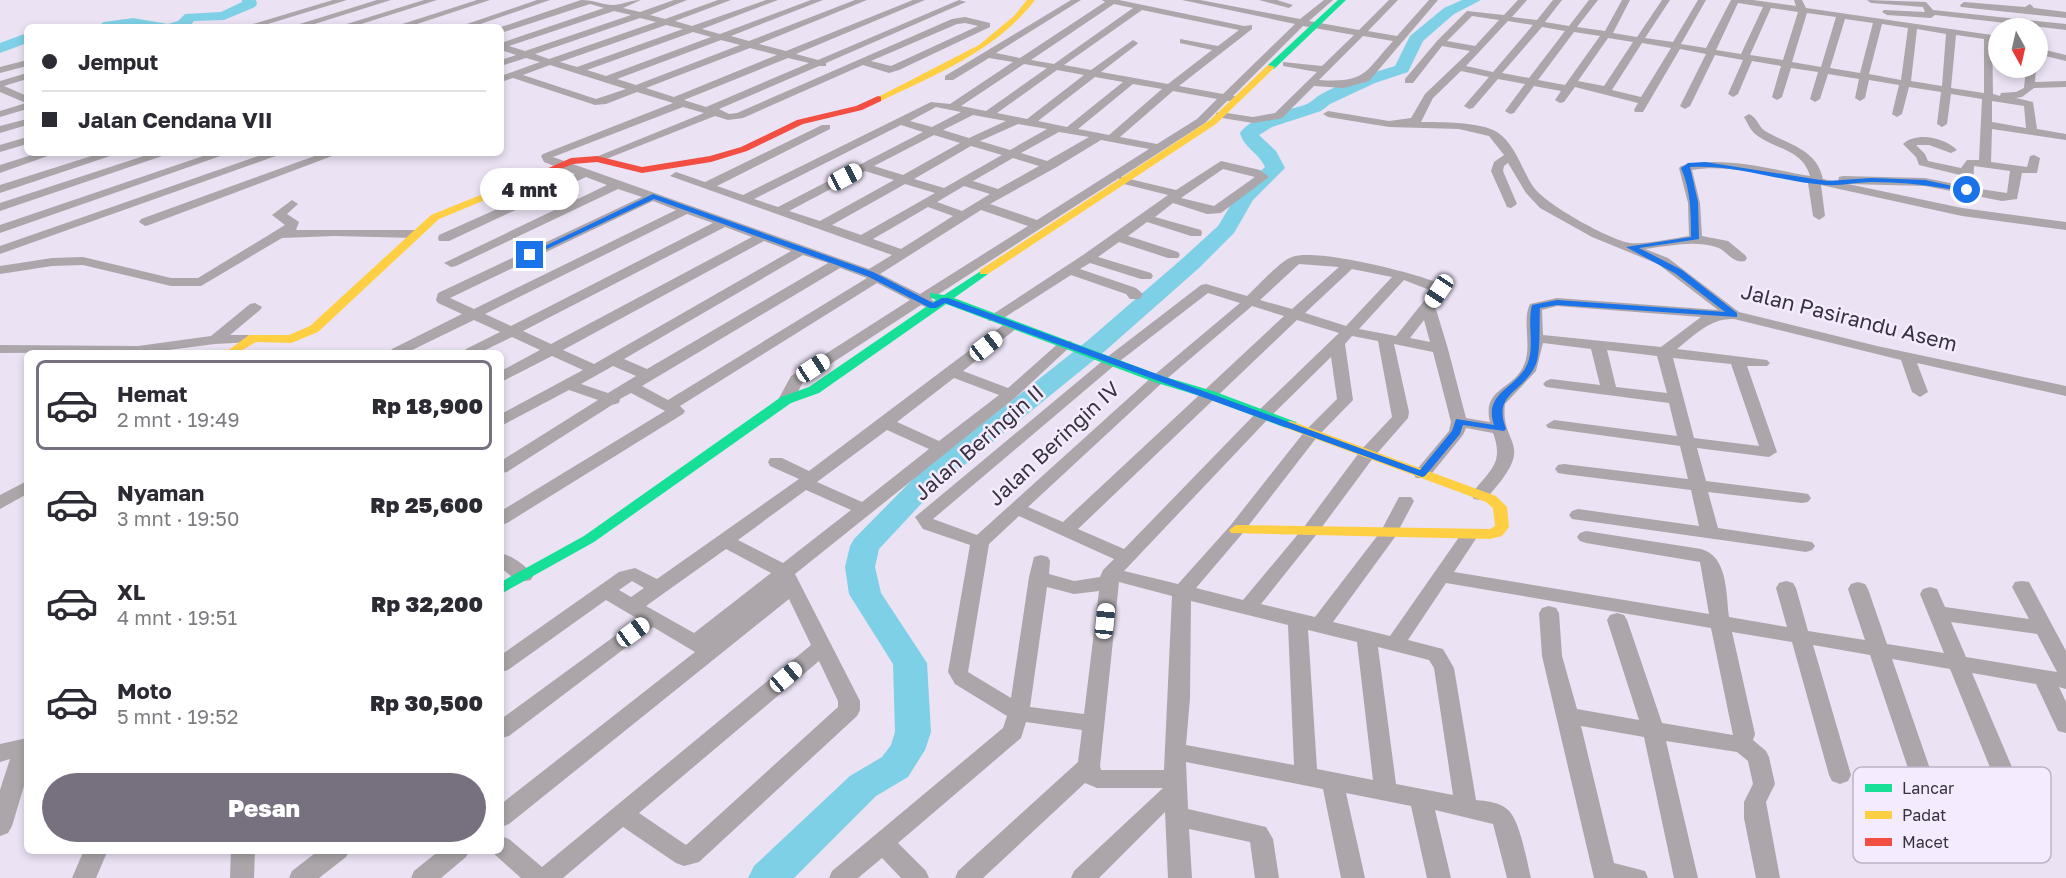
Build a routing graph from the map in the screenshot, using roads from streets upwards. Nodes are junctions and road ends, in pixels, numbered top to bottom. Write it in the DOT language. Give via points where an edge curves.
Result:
graph roads {
  1 [pos="343,0"];
  2 [pos="356,0"];
  3 [pos="387,0"];
  4 [pos="433,0"];
  5 [pos="486,0"];
  6 [pos="546,0"];
  7 [pos="589,0"];
  8 [pos="637,0"];
  9 [pos="683,0"];
  10 [pos="727,0"];
  11 [pos="774,0"];
  12 [pos="820,0"];
  13 [pos="863,0"];
  14 [pos="921,0"];
  15 [pos="1031,0"];
  16 [pos="1077,0"];
  17 [pos="1186,0"];
  18 [pos="1263,0"];
  19 [pos="1329,0"];
  20 [pos="1342,0"];
  21 [pos="1394,0"];
  22 [pos="1434,0"];
  23 [pos="1522,0"];
  24 [pos="1558,0"];
  25 [pos="1594,0"];
  26 [pos="1626,0"];
  27 [pos="1666,0"];
  28 [pos="1702,0"];
  29 [pos="1735,0"];
  30 [pos="1871,0"];
  31 [pos="1984,0"];
  32 [pos="1110,1"];
  33 [pos="1276,1"];
  34 [pos="962,2"];
  35 [pos="1958,2"];
  36 [pos="1800,4"];
  37 [pos="1927,4"];
  38 [pos="371,5"];
  39 [pos="1289,5"];
  40 [pos="1768,5"];
  41 [pos="847,6"];
  42 [pos="1141,7"];
  43 [pos="614,8"];
  44 [pos="2029,9"];
  45 [pos="391,12"];
  46 [pos="2066,13"];
  47 [pos="640,15"];
  48 [pos="883,15"];
  49 [pos="932,15"];
  50 [pos="1506,16"];
  51 [pos="1841,16"];
  52 [pos="420,20"];
  53 [pos="955,21"];
  54 [pos="1878,21"];
  55 [pos="668,22"];
  56 [pos="1209,22"];
  57 [pos="1540,22"];
  58 [pos="259,24"];
  59 [pos="305,24"];
  60 [pos="352,24"];
  61 [pos="407,24"];
  62 [pos="431,24"];
  63 [pos="472,24"];
  64 [pos="860,24"];
  65 [pos="1307,24"];
  66 [pos="1913,26"];
  67 [pos="1573,27"];
  68 [pos="2066,27"];
  69 [pos="504,29"];
  70 [pos="694,29"];
  71 [pos="892,32"];
  72 [pos="1951,32"];
  73 [pos="1360,33"];
  74 [pos="1607,33"];
  75 [pos="721,36"];
  76 [pos="1641,38"];
  77 [pos="1398,39"];
  78 [pos="1133,43"];
  79 [pos="1440,43"];
  80 [pos="748,44"];
  81 [pos="1677,44"];
  82 [pos="504,45"];
  83 [pos="504,47"];
  84 [pos="1219,49"];
  85 [pos="1476,49"];
  86 [pos="1711,50"];
  87 [pos="525,54"];
  88 [pos="788,54"];
  89 [pos="2048,54"];
  90 [pos="989,55"];
  91 [pos="1748,56"];
  92 [pos="2066,58"];
  93 [pos="1023,61"];
  94 [pos="504,62"];
  95 [pos="552,62"];
  96 [pos="863,62"];
  97 [pos="1788,62"];
  98 [pos="819,63"];
  99 [pos="24,64"];
  100 [pos="1287,64"];
  101 [pos="1056,67"];
  102 [pos="1459,68"];
  103 [pos="1825,68"];
  104 [pos="578,70"];
  105 [pos="846,70"];
  106 [pos="1326,70"];
  107 [pos="0,71"];
  108 [pos="1093,74"];
  109 [pos="513,75"];
  110 [pos="1495,75"];
  111 [pos="1865,75"];
  112 [pos="22,78"];
  113 [pos="504,78"];
  114 [pos="950,78"];
  115 [pos="2030,78"];
  116 [pos="608,79"];
  117 [pos="1132,80"];
  118 [pos="1409,81"];
  119 [pos="1906,81"];
  120 [pos="1313,82"];
  121 [pos="1531,82"];
  122 [pos="2066,84"];
  123 [pos="2030,85"];
  124 [pos="0,86"];
  125 [pos="1570,86"];
  126 [pos="1171,87"];
  127 [pos="1946,88"];
  128 [pos="637,89"];
  129 [pos="1607,90"];
  130 [pos="24,92"];
  131 [pos="15,94"];
  132 [pos="1733,94"];
  133 [pos="1988,95"];
  134 [pos="1777,97"];
  135 [pos="24,98"];
  136 [pos="1232,98"];
  137 [pos="1860,98"];
  138 [pos="0,99"];
  139 [pos="1815,99"];
  140 [pos="1560,100"];
  141 [pos="679,101"];
  142 [pos="1354,105"];
  143 [pos="954,106"];
  144 [pos="1469,106"];
  145 [pos="1684,106"];
  146 [pos="24,107"];
  147 [pos="712,111"];
  148 [pos="972,111"];
  149 [pos="1510,111"];
  150 [pos="4,113"];
  151 [pos="988,114"];
  152 [pos="1328,114"];
  153 [pos="1897,114"];
  154 [pos="1220,115"];
  155 [pos="1344,116"];
  156 [pos="1749,117"];
  157 [pos="24,120"];
  158 [pos="899,121"];
  159 [pos="1023,121"];
  160 [pos="24,122"];
  161 [pos="1942,124"];
  162 [pos="1987,125"];
  163 [pos="826,127"];
  164 [pos="1064,129"];
  165 [pos="0,130"];
  166 [pos="934,131"];
  167 [pos="2032,132"];
  168 [pos="1099,136"];
  169 [pos="2066,137"];
  170 [pos="1112,138"];
  171 [pos="24,141"];
  172 [pos="970,142"];
  173 [pos="846,147"];
  174 [pos="1160,148"];
  175 [pos="0,149"];
  176 [pos="1951,150"];
  177 [pos="1011,154"];
  178 [pos="41,156"];
  179 [pos="100,156"];
  180 [pos="145,156"];
  181 [pos="150,156"];
  182 [pos="214,156"];
  183 [pos="270,156"];
  184 [pos="326,156"];
  185 [pos="1509,157"];
  186 [pos="880,158"];
  187 [pos="2034,158"];
  188 [pos="597,159"];
  189 [pos="201,160"];
  190 [pos="1985,163"];
  191 [pos="562,164"];
  192 [pos="809,165"];
  193 [pos="1051,166"];
  194 [pos="865,167"];
  195 [pos="178,168"];
  196 [pos="0,169"];
  197 [pos="2016,170"];
  198 [pos="225,172"];
  199 [pos="586,173"];
  200 [pos="1966,173"];
  201 [pos="676,176"];
  202 [pos="152,177"];
  203 [pos="845,177"];
  204 [pos="903,180"];
  205 [pos="1124,180"];
  206 [pos="1814,180"];
  207 [pos="202,181"];
  208 [pos="962,182"];
  209 [pos="1827,183"];
  210 [pos="619,184"];
  211 [pos="707,186"];
  212 [pos="178,188"];
  213 [pos="0,189"];
  214 [pos="1967,190"];
  215 [pos="228,192"];
  216 [pos="943,192"];
  217 [pos="1001,194"];
  218 [pos="1174,196"];
  219 [pos="653,197"];
  220 [pos="746,198"];
  221 [pos="926,202"];
  222 [pos="292,204"];
  223 [pos="1511,204"];
  224 [pos="980,205"];
  225 [pos="0,207"];
  226 [pos="687,209"];
  227 [pos="781,210"];
  228 [pos="964,216"];
  229 [pos="1820,216"];
  230 [pos="1146,218"];
  231 [pos="145,222"];
  232 [pos="725,222"];
  233 [pos="1036,224"];
  234 [pos="823,225"];
  235 [pos="2066,226"];
  236 [pos="0,229"];
  237 [pos="1196,233"];
  238 [pos="280,234"];
  239 [pos="415,234"];
  240 [pos="763,236"];
  241 [pos="1118,237"];
  242 [pos="444,238"];
  243 [pos="864,239"];
  244 [pos="1695,239"];
  245 [pos="1630,247"];
  246 [pos="0,249"];
  247 [pos="802,250"];
  248 [pos="903,254"];
  249 [pos="1173,255"];
  250 [pos="1088,258"];
  251 [pos="1740,258"];
  252 [pos="838,263"];
  253 [pos="451,264"];
  254 [pos="1349,265"];
  255 [pos="0,270"];
  256 [pos="1069,270"];
  257 [pos="873,276"];
  258 [pos="1146,276"];
  259 [pos="1401,276"];
  260 [pos="1135,296"];
  261 [pos="932,299"];
  262 [pos="1250,301"];
  263 [pos="1428,307"];
  264 [pos="255,308"];
  265 [pos="1563,308"];
  266 [pos="1727,314"];
  267 [pos="474,315"];
  268 [pos="1298,315"];
  269 [pos="994,318"];
  270 [pos="1704,321"];
  271 [pos="1012,326"];
  272 [pos="512,332"];
  273 [pos="1343,337"];
  274 [pos="253,338"];
  275 [pos="1545,339"];
  276 [pos="215,340"];
  277 [pos="1392,340"];
  278 [pos="1070,345"];
  279 [pos="1598,345"];
  280 [pos="0,349"];
  281 [pos="552,349"];
  282 [pos="1441,349"];
  283 [pos="235,350"];
  284 [pos="401,350"];
  285 [pos="475,350"];
  286 [pos="1664,352"];
  287 [pos="1907,356"];
  288 [pos="1107,359"];
  289 [pos="612,360"];
  290 [pos="1738,361"];
  291 [pos="1762,363"];
  292 [pos="593,369"];
  293 [pos="953,372"];
  294 [pos="504,375"];
  295 [pos="648,375"];
  296 [pos="1158,379"];
  297 [pos="567,384"];
  298 [pos="1551,384"];
  299 [pos="632,387"];
  300 [pos="1609,391"];
  301 [pos="2066,391"];
  302 [pos="1920,392"];
  303 [pos="1010,394"];
  304 [pos="1208,394"];
  305 [pos="1674,399"];
  306 [pos="613,400"];
  307 [pos="786,400"];
  308 [pos="670,406"];
  309 [pos="1262,416"];
  310 [pos="504,419"];
  311 [pos="1459,422"];
  312 [pos="886,423"];
  313 [pos="1554,425"];
  314 [pos="1501,429"];
  315 [pos="1311,434"];
  316 [pos="1686,442"];
  317 [pos="940,448"];
  318 [pos="1366,454"];
  319 [pos="777,462"];
  320 [pos="504,466"];
  321 [pos="1564,469"];
  322 [pos="1422,474"];
  323 [pos="808,481"];
  324 [pos="1697,484"];
  325 [pos="24,488"];
  326 [pos="1480,495"];
  327 [pos="1802,498"];
  328 [pos="1406,501"];
  329 [pos="0,503"];
  330 [pos="864,509"];
  331 [pos="1017,509"];
  332 [pos="1578,515"];
  333 [pos="504,517"];
  334 [pos="1066,530"];
  335 [pos="1236,530"];
  336 [pos="1310,531"];
  337 [pos="1710,532"];
  338 [pos="1389,533"];
  339 [pos="1470,534"];
  340 [pos="1586,537"];
  341 [pos="725,541"];
  342 [pos="981,542"];
  343 [pos="1806,546"];
  344 [pos="1126,557"];
  345 [pos="504,562"];
  346 [pos="524,576"];
  347 [pos="1442,576"];
  348 [pos="1110,577"];
  349 [pos="789,579"];
  350 [pos="504,587"];
  351 [pos="2022,587"];
  352 [pos="657,588"];
  353 [pos="1786,588"];
  354 [pos="1858,589"];
  355 [pos="606,591"];
  356 [pos="1182,592"];
  357 [pos="632,606"];
  358 [pos="1247,608"];
  359 [pos="1549,613"];
  360 [pos="652,618"];
  361 [pos="1617,620"];
  362 [pos="1298,621"];
  363 [pos="1720,622"];
  364 [pos="1319,626"];
  365 [pos="2044,628"];
  366 [pos="1800,637"];
  367 [pos="1366,638"];
  368 [pos="1394,645"];
  369 [pos="702,647"];
  370 [pos="822,647"];
  371 [pos="1879,650"];
  372 [pos="504,663"];
  373 [pos="1959,664"];
  374 [pos="2066,670"];
  375 [pos="2044,678"];
  376 [pos="2066,681"];
  377 [pos="1019,713"];
  378 [pos="1568,716"];
  379 [pos="1094,724"];
  380 [pos="2066,724"];
  381 [pos="504,728"];
  382 [pos="1653,730"];
  383 [pos="1741,742"];
  384 [pos="24,747"];
  385 [pos="1174,751"];
  386 [pos="0,753"];
  387 [pos="24,753"];
  388 [pos="1089,766"];
  389 [pos="1919,767"];
  390 [pos="2001,767"];
  391 [pos="1840,776"];
  392 [pos="1306,777"];
  393 [pos="1333,783"];
  394 [pos="1176,785"];
  395 [pos="1386,794"];
  396 [pos="1421,801"];
  397 [pos="1466,808"];
  398 [pos="504,814"];
  399 [pos="622,814"];
  400 [pos="1179,817"];
  401 [pos="0,826"];
  402 [pos="883,843"];
  403 [pos="504,849"];
  404 [pos="94,854"];
  405 [pos="243,854"];
  406 [pos="333,854"];
  407 [pos="453,854"];
  408 [pos="1605,874"];
  409 [pos="84,878"];
  410 [pos="242,878"];
  411 [pos="301,878"];
  412 [pos="423,878"];
  413 [pos="538,878"];
  414 [pos="546,878"];
  415 [pos="840,878"];
  416 [pos="917,878"];
  417 [pos="967,878"];
  418 [pos="1083,878"];
  419 [pos="1180,878"];
  420 [pos="1267,878"];
  421 [pos="1353,878"];
  422 [pos="1439,878"];
  423 [pos="1519,878"];
  424 [pos="1636,878"];
  425 [pos="1686,878"];
  426 [pos="1768,878"];
  1 -- 58 [label="street"];
  2 -- 38 [label="street"];
  3 -- 38 [label="street"];
  4 -- 45 [label="street"];
  5 -- 52 [label="street"];
  6 -- 63 [label="street"];
  7 -- 43 [label="street"];
  7 -- 69 [label="street"];
  8 -- 43 [label="street"];
  9 -- 47 [label="street"];
  10 -- 55 [label="street"];
  11 -- 70 [label="street"];
  12 -- 41 [label="street"];
  12 -- 75 [label="street"];
  13 -- 41 [label="street"];
  14 -- 48 [label="street"];
  15 -- 188 [label="street" via="1011,23 974,51 859,108 794,124 744,149 711,159 639,170"];
  16 -- 90 [label="street"];
  17 -- 65 [label="street"];
  18 -- 33 [label="street"];
  19 -- 65 [label="street"];
  20 -- 65 [label="street"];
  21 -- 73 [label="street"];
  22 -- 77 [label="street"];
  23 -- 50 [label="street"];
  24 -- 57 [label="street"];
  25 -- 67 [label="street"];
  26 -- 74 [label="street"];
  27 -- 76 [label="street"];
  28 -- 81 [label="street"];
  29 -- 40 [label="street"];
  29 -- 86 [label="street"];
  30 -- 37 [label="street"];
  31 -- 44 [label="street"];
  32 -- 42 [label="street"];
  32 -- 93 [label="street"];
  33 -- 39 [label="street"];
  34 -- 49 [label="street"];
  35 -- 44 [label="street"];
  36 -- 37 [label="street" via="1926,16 1931,15"];
  36 -- 40 [label="street"];
  36 -- 51 [label="street"];
  36 -- 97 [label="street"];
  37 -- 68 [label="street"];
  38 -- 45 [label="street"];
  38 -- 59 [label="street"];
  40 -- 91 [label="street"];
  41 -- 48 [label="street"];
  41 -- 80 [label="street"];
  42 -- 56 [label="street"];
  42 -- 101 [label="street"];
  43 -- 47 [label="street"];
  43 -- 82 [label="street"];
  44 -- 46 [label="street"];
  45 -- 52 [label="street"];
  45 -- 60 [label="street"];
  47 -- 55 [label="street"];
  47 -- 87 [label="street"];
  48 -- 64 [label="street"];
  49 -- 53 [label="street"];
  49 -- 71 [label="street"];
  50 -- 57 [label="street"];
  50 -- 79 [label="street" via="1470,13"];
  50 -- 85 [label="street"];
  51 -- 54 [label="street"];
  51 -- 103 [label="street"];
  52 -- 61 [label="street"];
  52 -- 62 [label="street"];
  53 -- 96 [label="street"];
  53 -- 96 [label="street" via="987,26 889,70"];
  54 -- 66 [label="street"];
  54 -- 111 [label="street"];
  55 -- 70 [label="street"];
  55 -- 95 [label="street"];
  56 -- 84 [label="street" via="1184,42"];
  56 -- 84 [label="street" via="1247,28"];
  57 -- 67 [label="street"];
  57 -- 110 [label="street"];
  64 -- 71 [label="street"];
  64 -- 88 [label="street"];
  65 -- 73 [label="street"];
  65 -- 136 [label="street"];
  66 -- 72 [label="street"];
  66 -- 119 [label="street"];
  67 -- 74 [label="street"];
  67 -- 121 [label="street"];
  70 -- 75 [label="street"];
  70 -- 104 [label="street"];
  71 -- 98 [label="street"];
  72 -- 127 [label="street"];
  72 -- 133 [label="street" via="1989,37"];
  73 -- 77 [label="street"];
  73 -- 106 [label="street"];
  74 -- 76 [label="street"];
  74 -- 125 [label="street"];
  75 -- 80 [label="street"];
  75 -- 116 [label="street"];
  76 -- 81 [label="street"];
  76 -- 129 [label="street"];
  77 -- 120 [label="street" via="1365,79 1344,85"];
  78 -- 108 [label="street"];
  79 -- 85 [label="street"];
  79 -- 118 [label="street"];
  80 -- 88 [label="street"];
  80 -- 128 [label="street"];
  81 -- 86 [label="street"];
  81 -- 129 [label="street" via="1641,106 1606,94"];
  83 -- 87 [label="street"];
  84 -- 126 [label="street"];
  85 -- 102 [label="street"];
  86 -- 91 [label="street"];
  86 -- 145 [label="street"];
  87 -- 94 [label="street"];
  87 -- 95 [label="street"];
  88 -- 98 [label="street"];
  88 -- 141 [label="street"];
  89 -- 92 [label="street"];
  90 -- 93 [label="street"];
  90 -- 114 [label="street"];
  91 -- 97 [label="street"];
  91 -- 132 [label="street"];
  93 -- 101 [label="street"];
  93 -- 143 [label="street"];
  95 -- 104 [label="street"];
  95 -- 109 [label="street"];
  96 -- 105 [label="street"];
  97 -- 103 [label="street"];
  97 -- 134 [label="street"];
  98 -- 105 [label="street"];
  98 -- 147 [label="street"];
  99 -- 107 [label="street"];
  100 -- 106 [label="street"];
  101 -- 108 [label="street"];
  101 -- 151 [label="street"];
  102 -- 110 [label="street"];
  102 -- 155 [label="street" via="1429,96 1415,122"];
  103 -- 111 [label="street"];
  103 -- 139 [label="street"];
  104 -- 116 [label="street"];
  105 -- 147 [label="street" via="739,116"];
  106 -- 120 [label="street"];
  107 -- 112 [label="street"];
  108 -- 117 [label="street"];
  108 -- 159 [label="street"];
  109 -- 113 [label="street"];
  109 -- 128 [label="street" via="596,102"];
  110 -- 121 [label="street"];
  110 -- 144 [label="street"];
  111 -- 119 [label="street"];
  111 -- 137 [label="street"];
  112 -- 124 [label="street"];
  115 -- 123 [label="street"];
  116 -- 128 [label="street"];
  117 -- 126 [label="street"];
  117 -- 164 [label="street"];
  119 -- 127 [label="street"];
  119 -- 153 [label="street"];
  120 -- 154 [label="street" via="1278,116 1253,120"];
  121 -- 125 [label="street"];
  121 -- 149 [label="street"];
  122 -- 123 [label="street"];
  123 -- 133 [label="street" via="2018,95"];
  124 -- 131 [label="street"];
  125 -- 129 [label="street"];
  125 -- 140 [label="street"];
  126 -- 136 [label="street"];
  126 -- 170 [label="street"];
  127 -- 133 [label="street"];
  127 -- 161 [label="street"];
  128 -- 141 [label="street"];
  130 -- 131 [label="street"];
  131 -- 135 [label="street"];
  131 -- 138 [label="street"];
  133 -- 162 [label="street"];
  133 -- 167 [label="street" via="2029,104"];
  136 -- 154 [label="street"];
  136 -- 174 [label="street"];
  141 -- 147 [label="street"];
  141 -- 191 [label="street" via="547,156 548,160"];
  142 -- 155 [label="street"];
  143 -- 148 [label="street"];
  143 -- 158 [label="street" via="935,104"];
  146 -- 150 [label="street"];
  147 -- 188 [label="street"];
  148 -- 151 [label="street"];
  148 -- 166 [label="street"];
  150 -- 157 [label="street"];
  151 -- 159 [label="street"];
  152 -- 155 [label="street, Jalan Pasirandu Asem"];
  154 -- 205 [label="street"];
  155 -- 185 [label="street, Jalan Pasirandu Asem" via="1389,124 1474,128 1496,136"];
  156 -- 206 [label="street" via="1760,132 1805,154 1816,174"];
  158 -- 166 [label="street"];
  158 -- 173 [label="street"];
  159 -- 164 [label="street"];
  159 -- 172 [label="street"];
  160 -- 165 [label="street"];
  162 -- 167 [label="street"];
  162 -- 190 [label="street"];
  163 -- 211 [label="street"];
  164 -- 168 [label="street"];
  164 -- 177 [label="street"];
  166 -- 172 [label="street"];
  166 -- 186 [label="street"];
  167 -- 169 [label="street"];
  168 -- 170 [label="street"];
  168 -- 193 [label="street"];
  170 -- 174 [label="street"];
  171 -- 175 [label="street"];
  172 -- 177 [label="street"];
  172 -- 204 [label="street"];
  173 -- 186 [label="street"];
  173 -- 192 [label="street"];
  174 -- 233 [label="street"];
  176 -- 200 [label="street" via="1932,142 1910,143 1923,163"];
  177 -- 193 [label="street"];
  177 -- 208 [label="street"];
  178 -- 196 [label="street"];
  179 -- 213 [label="street"];
  180 -- 225 [label="street"];
  181 -- 195 [label="street"];
  182 -- 189 [label="street"];
  183 -- 198 [label="street"];
  184 -- 215 [label="street"];
  185 -- 223 [label="street" via="1498,164 1497,171"];
  185 -- 245 [label="street, Jalan Pasirandu Asem" via="1544,205"];
  186 -- 194 [label="street"];
  187 -- 197 [label="street" via="2033,170"];
  188 -- 191 [label="street"];
  189 -- 195 [label="street"];
  189 -- 198 [label="street"];
  190 -- 197 [label="street"];
  190 -- 200 [label="street" via="1971,162"];
  191 -- 199 [label="street"];
  191 -- 239 [label="street" via="435,217"];
  192 -- 203 [label="street"];
  192 -- 220 [label="street"];
  193 -- 217 [label="street"];
  194 -- 203 [label="street"];
  194 -- 204 [label="street"];
  195 -- 202 [label="street"];
  197 -- 214 [label="street" via="2013,196"];
  198 -- 207 [label="street"];
  199 -- 210 [label="street"];
  199 -- 242 [label="street"];
  200 -- 214 [label="street"];
  201 -- 211 [label="street"];
  202 -- 212 [label="street"];
  202 -- 236 [label="street"];
  203 -- 227 [label="street"];
  204 -- 216 [label="street"];
  204 -- 234 [label="street"];
  205 -- 218 [label="street"];
  205 -- 261 [label="street"];
  206 -- 209 [label="street"];
  206 -- 229 [label="street"];
  206 -- 244 [label="street" via="1688,165 1685,168 1695,202"];
  207 -- 212 [label="street"];
  207 -- 215 [label="street"];
  208 -- 216 [label="street"];
  208 -- 217 [label="street"];
  209 -- 214 [label="street" via="1925,182"];
  209 -- 235 [label="street" via="1963,212"];
  210 -- 219 [label="street"];
  210 -- 253 [label="street"];
  211 -- 220 [label="street"];
  212 -- 246 [label="street"];
  215 -- 231 [label="street"];
  216 -- 221 [label="street"];
  217 -- 224 [label="street"];
  218 -- 218 [label="street" via="1220,165 1263,177 1217,210"];
  218 -- 230 [label="street"];
  219 -- 226 [label="street"];
  219 -- 267 [label="street" via="443,296 442,300"];
  220 -- 227 [label="street"];
  221 -- 228 [label="street"];
  221 -- 243 [label="street"];
  222 -- 238 [label="street" via="278,214 294,223"];
  224 -- 228 [label="street"];
  224 -- 233 [label="street"];
  226 -- 232 [label="street"];
  226 -- 267 [label="street"];
  227 -- 234 [label="street"];
  228 -- 248 [label="street"];
  230 -- 237 [label="street"];
  230 -- 241 [label="street"];
  232 -- 240 [label="street"];
  232 -- 272 [label="street"];
  233 -- 261 [label="street"];
  234 -- 243 [label="street"];
  238 -- 239 [label="street"];
  238 -- 255 [label="street" via="201,282 146,277 80,261"];
  239 -- 274 [label="street" via="304,335 285,340"];
  240 -- 247 [label="street"];
  240 -- 281 [label="street"];
  241 -- 249 [label="street"];
  241 -- 250 [label="street"];
  243 -- 248 [label="street"];
  244 -- 245 [label="street"];
  244 -- 251 [label="street" via="1723,244"];
  245 -- 266 [label="street, Jalan Pasirandu Asem" via="1679,272"];
  247 -- 252 [label="street"];
  247 -- 289 [label="street"];
  248 -- 257 [label="street"];
  250 -- 256 [label="street"];
  250 -- 258 [label="street"];
  252 -- 257 [label="street"];
  252 -- 295 [label="street"];
  254 -- 259 [label="street, Jalan Beringin IV"];
  254 -- 262 [label="street, Jalan Beringin IV" via="1295,260"];
  254 -- 268 [label="street"];
  256 -- 260 [label="street" via="1131,291"];
  256 -- 269 [label="street"];
  257 -- 261 [label="street"];
  257 -- 308 [label="street"];
  259 -- 263 [label="street, Jalan Beringin IV" via="1430,284 1439,291"];
  259 -- 273 [label="street"];
  261 -- 269 [label="street"];
  261 -- 307 [label="street" via="814,390"];
  261 -- 307 [label="street" via="796,379"];
  262 -- 268 [label="street"];
  262 -- 288 [label="street" via="1206,288"];
  262 -- 296 [label="street, Jalan Beringin IV"];
  263 -- 277 [label="street"];
  263 -- 282 [label="street"];
  264 -- 276 [label="street"];
  265 -- 270 [label="street"];
  266 -- 270 [label="street"];
  266 -- 287 [label="street, Jalan Pasirandu Asem"];
  266 -- 314 [label="street" via="1557,302 1535,307 1533,362 1524,377 1499,398 1496,416"];
  267 -- 272 [label="street"];
  267 -- 284 [label="street"];
  268 -- 273 [label="street"];
  268 -- 304 [label="street"];
  269 -- 271 [label="street"];
  270 -- 286 [label="street"];
  271 -- 278 [label="street"];
  271 -- 293 [label="street"];
  272 -- 281 [label="street"];
  272 -- 285 [label="street"];
  273 -- 277 [label="street"];
  273 -- 309 [label="street"];
  273 -- 315 [label="street" via="1345,400"];
  274 -- 276 [label="street"];
  274 -- 283 [label="street"];
  275 -- 279 [label="street"];
  276 -- 280 [label="street" via="138,350"];
  277 -- 282 [label="street"];
  277 -- 318 [label="street" via="1401,415"];
  278 -- 288 [label="street"];
  278 -- 303 [label="street"];
  279 -- 286 [label="street"];
  279 -- 300 [label="street"];
  281 -- 292 [label="street"];
  281 -- 294 [label="street"];
  282 -- 311 [label="street"];
  286 -- 290 [label="street"];
  286 -- 305 [label="street"];
  287 -- 301 [label="street, Jalan Pasirandu Asem"];
  287 -- 302 [label="street"];
  288 -- 296 [label="street"];
  288 -- 342 [label="street, Jalan Beringin II" via="924,517 929,525"];
  289 -- 292 [label="street"];
  289 -- 295 [label="street"];
  290 -- 291 [label="street"];
  290 -- 316 [label="street" via="1770,452"];
  292 -- 297 [label="street"];
  293 -- 303 [label="street"];
  293 -- 312 [label="street"];
  295 -- 299 [label="street"];
  296 -- 304 [label="street"];
  296 -- 331 [label="street, Jalan Beringin IV"];
  297 -- 306 [label="street"];
  297 -- 310 [label="street"];
  298 -- 300 [label="street"];
  299 -- 306 [label="street"];
  299 -- 308 [label="street"];
  300 -- 305 [label="street"];
  303 -- 317 [label="street"];
  304 -- 309 [label="street"];
  304 -- 334 [label="street"];
  305 -- 316 [label="street"];
  306 -- 320 [label="street"];
  307 -- 346 [label="street" via="589,539"];
  308 -- 333 [label="street" via="677,410 673,416"];
  309 -- 315 [label="street"];
  309 -- 344 [label="street"];
  311 -- 314 [label="street"];
  311 -- 322 [label="street" via="1457,432"];
  312 -- 317 [label="street"];
  312 -- 323 [label="street"];
  313 -- 316 [label="street"];
  314 -- 326 [label="street" via="1507,453 1505,462"];
  315 -- 318 [label="street"];
  315 -- 335 [label="street"];
  316 -- 324 [label="street"];
  317 -- 330 [label="street"];
  318 -- 322 [label="street"];
  318 -- 336 [label="street"];
  319 -- 323 [label="street"];
  321 -- 324 [label="street"];
  322 -- 326 [label="street"];
  323 -- 330 [label="street"];
  323 -- 341 [label="street"];
  324 -- 327 [label="street"];
  324 -- 337 [label="street"];
  325 -- 329 [label="street"];
  326 -- 339 [label="street" via="1498,504 1502,527 1494,534"];
  328 -- 338 [label="street"];
  330 -- 349 [label="street"];
  331 -- 334 [label="street"];
  331 -- 342 [label="street, Jalan Beringin IV"];
  332 -- 337 [label="street"];
  334 -- 344 [label="street"];
  335 -- 336 [label="street"];
  335 -- 356 [label="street"];
  336 -- 338 [label="street"];
  336 -- 358 [label="street"];
  337 -- 343 [label="street"];
  338 -- 339 [label="street"];
  338 -- 364 [label="street"];
  339 -- 347 [label="street"];
  340 -- 363 [label="street" via="1705,556 1712,567"];
  341 -- 349 [label="street"];
  341 -- 352 [label="street"];
  342 -- 377 [label="street" via="957,672 962,679"];
  344 -- 348 [label="street"];
  345 -- 346 [label="street"];
  346 -- 350 [label="street"];
  347 -- 363 [label="street"];
  347 -- 368 [label="street"];
  348 -- 356 [label="street"];
  348 -- 377 [label="street" via="1090,588 1074,589 1040,569"];
  348 -- 379 [label="street"];
  349 -- 369 [label="street"];
  349 -- 370 [label="street"];
  351 -- 365 [label="street"];
  352 -- 355 [label="street" via="633,574"];
  352 -- 357 [label="street"];
  353 -- 366 [label="street"];
  354 -- 371 [label="street"];
  355 -- 357 [label="street"];
  355 -- 372 [label="street"];
  356 -- 358 [label="street"];
  356 -- 385 [label="street"];
  357 -- 360 [label="street"];
  358 -- 362 [label="street"];
  359 -- 378 [label="street" via="1552,656"];
  360 -- 369 [label="street"];
  360 -- 381 [label="street"];
  361 -- 382 [label="street"];
  362 -- 364 [label="street"];
  362 -- 392 [label="street"];
  363 -- 366 [label="street"];
  363 -- 383 [label="street" via="1743,725"];
  364 -- 367 [label="street"];
  365 -- 373 [label="street" via="1934,603"];
  365 -- 374 [label="street"];
  366 -- 371 [label="street"];
  366 -- 391 [label="street"];
  367 -- 368 [label="street"];
  367 -- 395 [label="street"];
  368 -- 397 [label="street" via="1431,652 1442,664"];
  369 -- 398 [label="street"];
  370 -- 399 [label="street"];
  370 -- 399 [label="street" via="849,701 849,710 694,853 684,856"];
  371 -- 373 [label="street"];
  371 -- 389 [label="street"];
  373 -- 375 [label="street"];
  373 -- 390 [label="street"];
  375 -- 376 [label="street"];
  375 -- 380 [label="street"];
  377 -- 379 [label="street"];
  377 -- 402 [label="street" via="1013,732"];
  378 -- 382 [label="street"];
  378 -- 408 [label="street"];
  379 -- 388 [label="street"];
  382 -- 383 [label="street"];
  382 -- 425 [label="street"];
  383 -- 426 [label="street" via="1758,757 1764,784 1755,802"];
  384 -- 386 [label="street"];
  385 -- 392 [label="street"];
  385 -- 394 [label="street"];
  387 -- 401 [label="street"];
  388 -- 394 [label="street" via="1097,779"];
  388 -- 417 [label="street"];
  392 -- 393 [label="street"];
  393 -- 395 [label="street"];
  393 -- 421 [label="street"];
  394 -- 400 [label="street"];
  394 -- 418 [label="street"];
  395 -- 396 [label="street"];
  396 -- 397 [label="street"];
  396 -- 422 [label="street"];
  397 -- 423 [label="street" via="1492,812 1503,820"];
  399 -- 414 [label="street"];
  400 -- 419 [label="street"];
  400 -- 420 [label="street" via="1261,836"];
  402 -- 415 [label="street"];
  402 -- 416 [label="street"];
  403 -- 413 [label="street"];
  404 -- 409 [label="street"];
  405 -- 410 [label="street"];
  406 -- 411 [label="street"];
  407 -- 412 [label="street"];
  408 -- 424 [label="street"];
}
